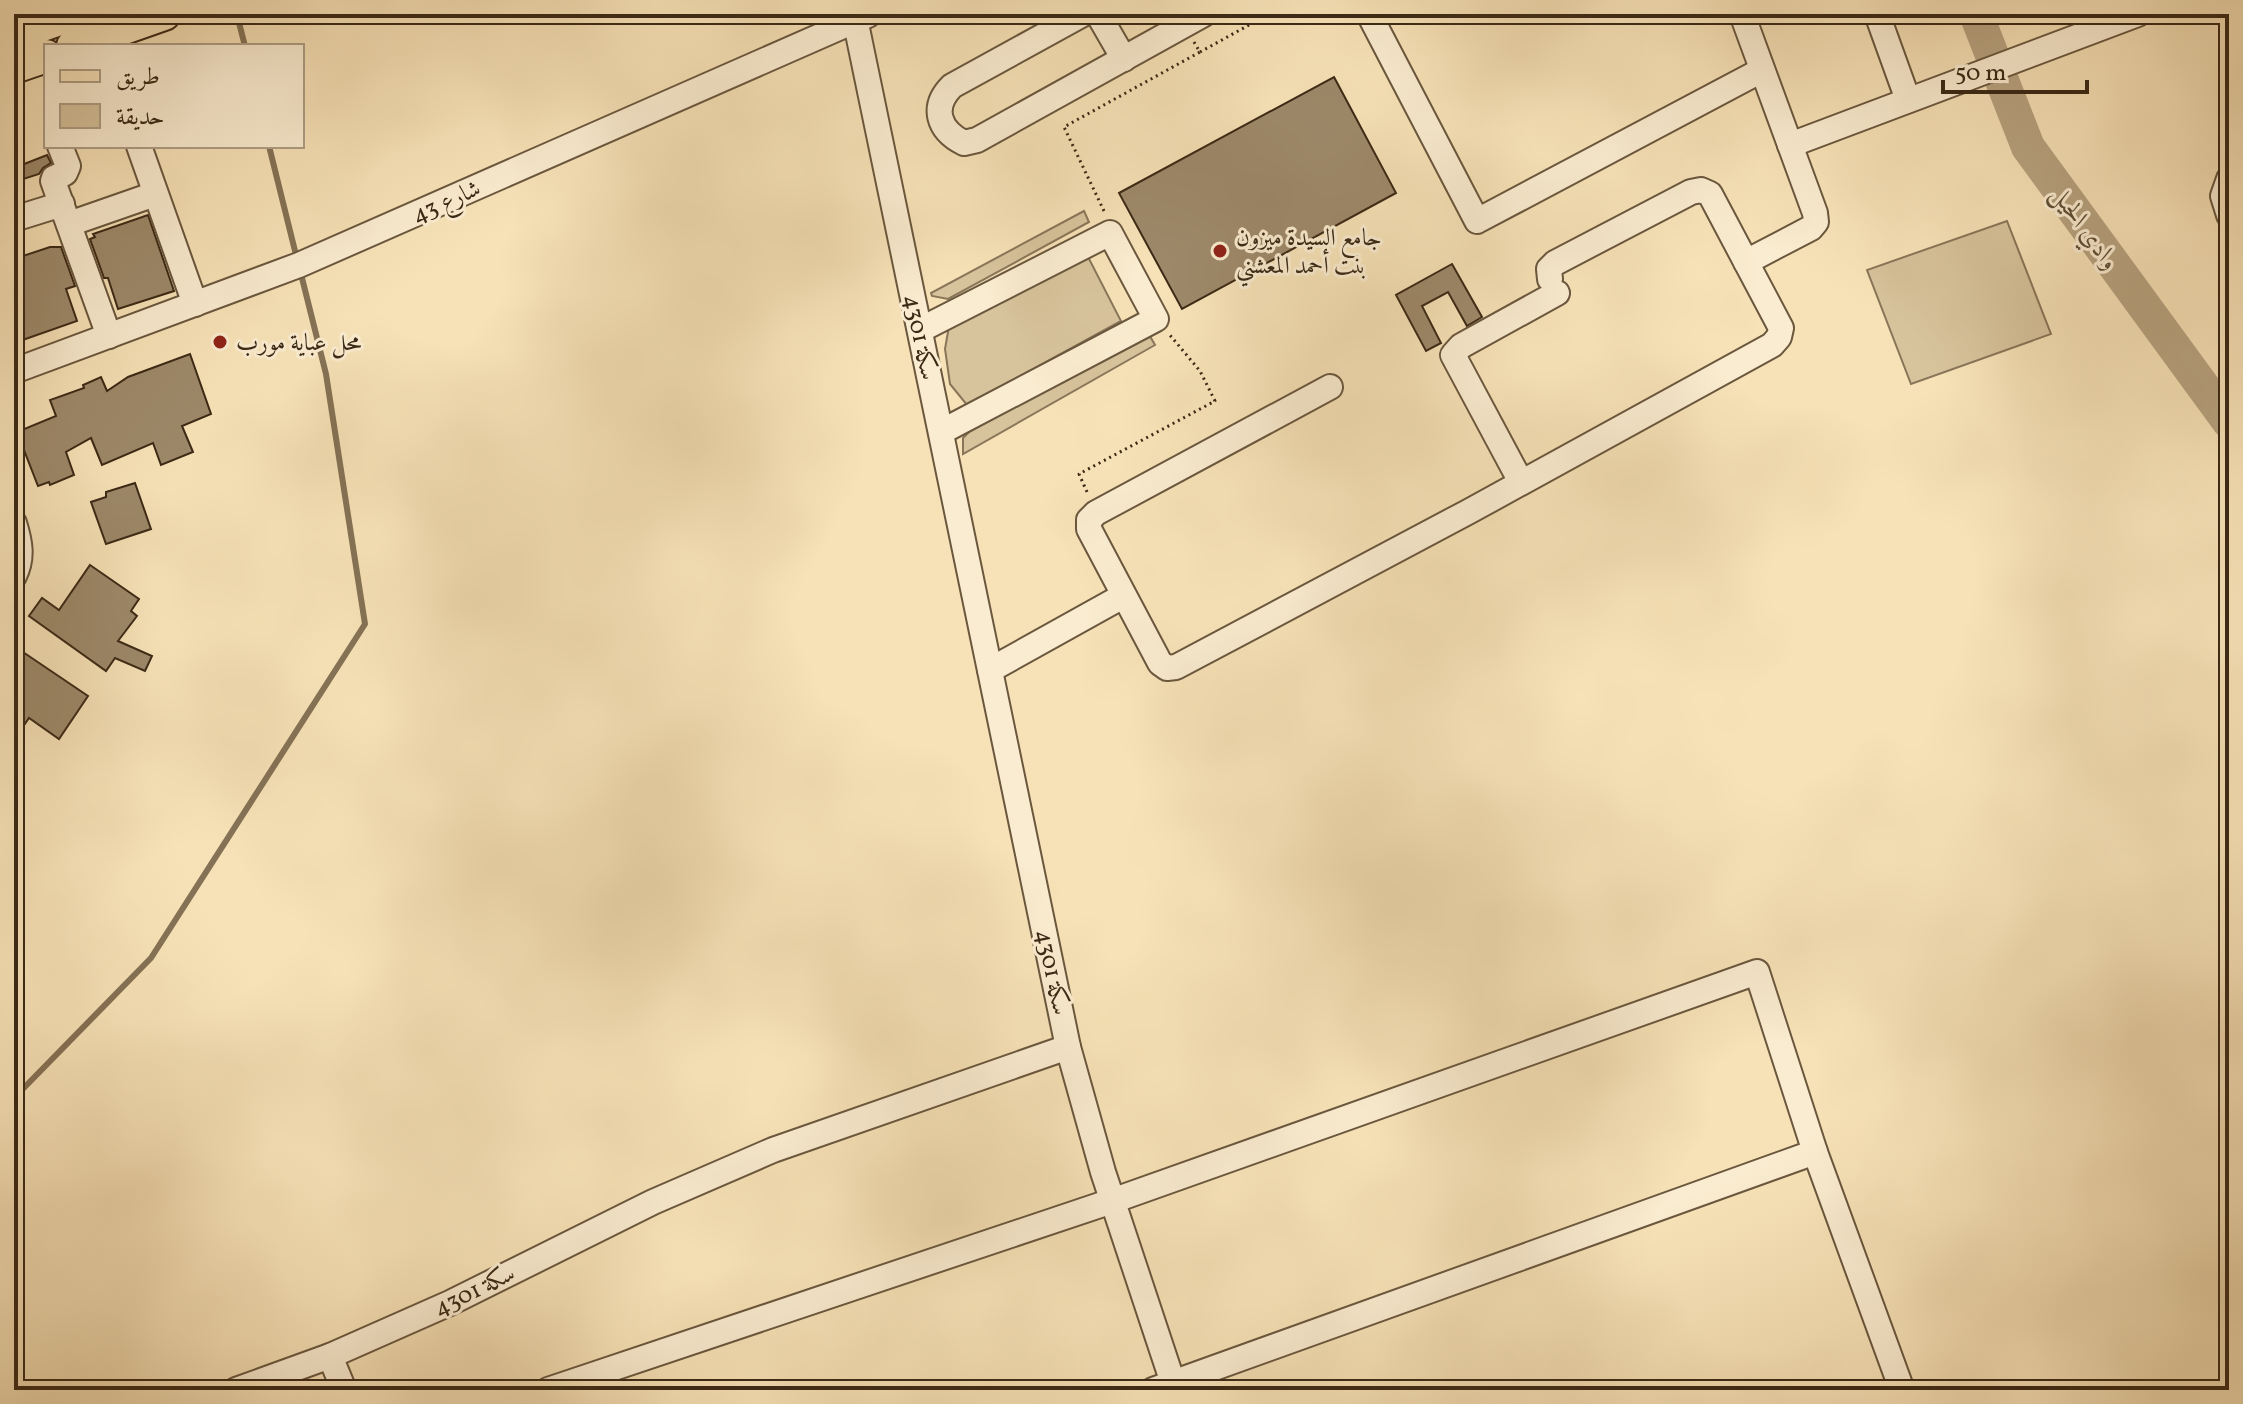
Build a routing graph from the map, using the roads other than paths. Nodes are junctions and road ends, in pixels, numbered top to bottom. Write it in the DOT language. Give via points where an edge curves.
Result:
graph roads {
  1 [pos="74,14"];
  2 [pos="164,14"];
  3 [pos="1083,14"];
  4 [pos="1098,14"];
  5 [pos="1369,14"];
  6 [pos="1742,14"];
  7 [pos="1877,14"];
  8 [pos="2138,14"];
  9 [pos="860,16"];
  10 [pos="1195,19"];
  11 [pos="14,35"];
  12 [pos="79,44"];
  13 [pos="44,57"];
  14 [pos="1124,59"];
  15 [pos="14,67"];
  16 [pos="1762,70"];
  17 [pos="1908,100"];
  18 [pos="1790,145"];
  19 [pos="61,148"];
  20 [pos="140,148"];
  21 [pos="2229,179"];
  22 [pos="155,194"];
  23 [pos="65,214"];
  24 [pos="2229,215"];
  25 [pos="14,219"];
  26 [pos="1746,262"];
  27 [pos="195,304"];
  28 [pos="920,330"];
  29 [pos="109,336"];
  30 [pos="14,371"];
  31 [pos="1330,387"];
  32 [pos="941,432"];
  33 [pos="1521,482"];
  34 [pos="14,523"];
  35 [pos="14,576"];
  36 [pos="1123,596"];
  37 [pos="990,670"];
  38 [pos="1068,1047"];
  39 [pos="1815,1152"];
  40 [pos="1112,1201"];
  41 [pos="330,1356"];
  42 [pos="1163,1386"];
  43 [pos="236,1390"];
  44 [pos="344,1390"];
  45 [pos="548,1390"];
  46 [pos="1902,1390"];
  1 -- 11 [label="main road"];
  2 -- 12 [label="main road"];
  3 -- 14 [label="street" via="952,86 942,97 943,127 964,143 977,140"];
  4 -- 14 [label="street"];
  5 -- 16 [label="street" via="1477,221"];
  6 -- 16 [label="street"];
  7 -- 17 [label="street"];
  8 -- 17 [label="street"];
  9 -- 27 [label="street, شارع 43" via="299,265"];
  9 -- 28 [label="street, سكة 4301"];
  10 -- 14 [label="street"];
  13 -- 15 [label="main road"];
  16 -- 18 [label="street"];
  17 -- 18 [label="street"];
  18 -- 26 [label="street" via="1816,222"];
  19 -- 23 [label="street" via="68,166 53,181"];
  20 -- 22 [label="street"];
  21 -- 24 [label="street" via="2223,196"];
  22 -- 23 [label="street"];
  22 -- 27 [label="street"];
  23 -- 25 [label="street"];
  23 -- 29 [label="street"];
  26 -- 33 [label="street" via="1781,328 1772,345"];
  26 -- 33 [label="street" via="1710,194 1691,192 1555,263 1549,269 1554,286 1461,346 1453,355"];
  27 -- 29 [label="street, شارع 43"];
  28 -- 32 [label="street, سكة 4301"];
  28 -- 32 [label="street" via="1110,233 1156,319"];
  29 -- 30 [label="street, شارع 43"];
  31 -- 36 [label="street" via="1089,520"];
  32 -- 37 [label="street, سكة 4301"];
  33 -- 36 [label="street" via="1176,667 1160,663"];
  34 -- 35 [label="street" via="20,542"];
  36 -- 37 [label="street"];
  37 -- 38 [label="street, سكة 4301"];
  38 -- 40 [label="street"];
  38 -- 41 [label="street, سكة 4301" via="773,1150"];
  39 -- 40 [label="street" via="1757,972"];
  39 -- 42 [label="street"];
  39 -- 46 [label="street"];
  40 -- 42 [label="street"];
  40 -- 45 [label="street"];
  41 -- 43 [label="street, سكة 4301"];
  41 -- 44 [label="street"];
}
